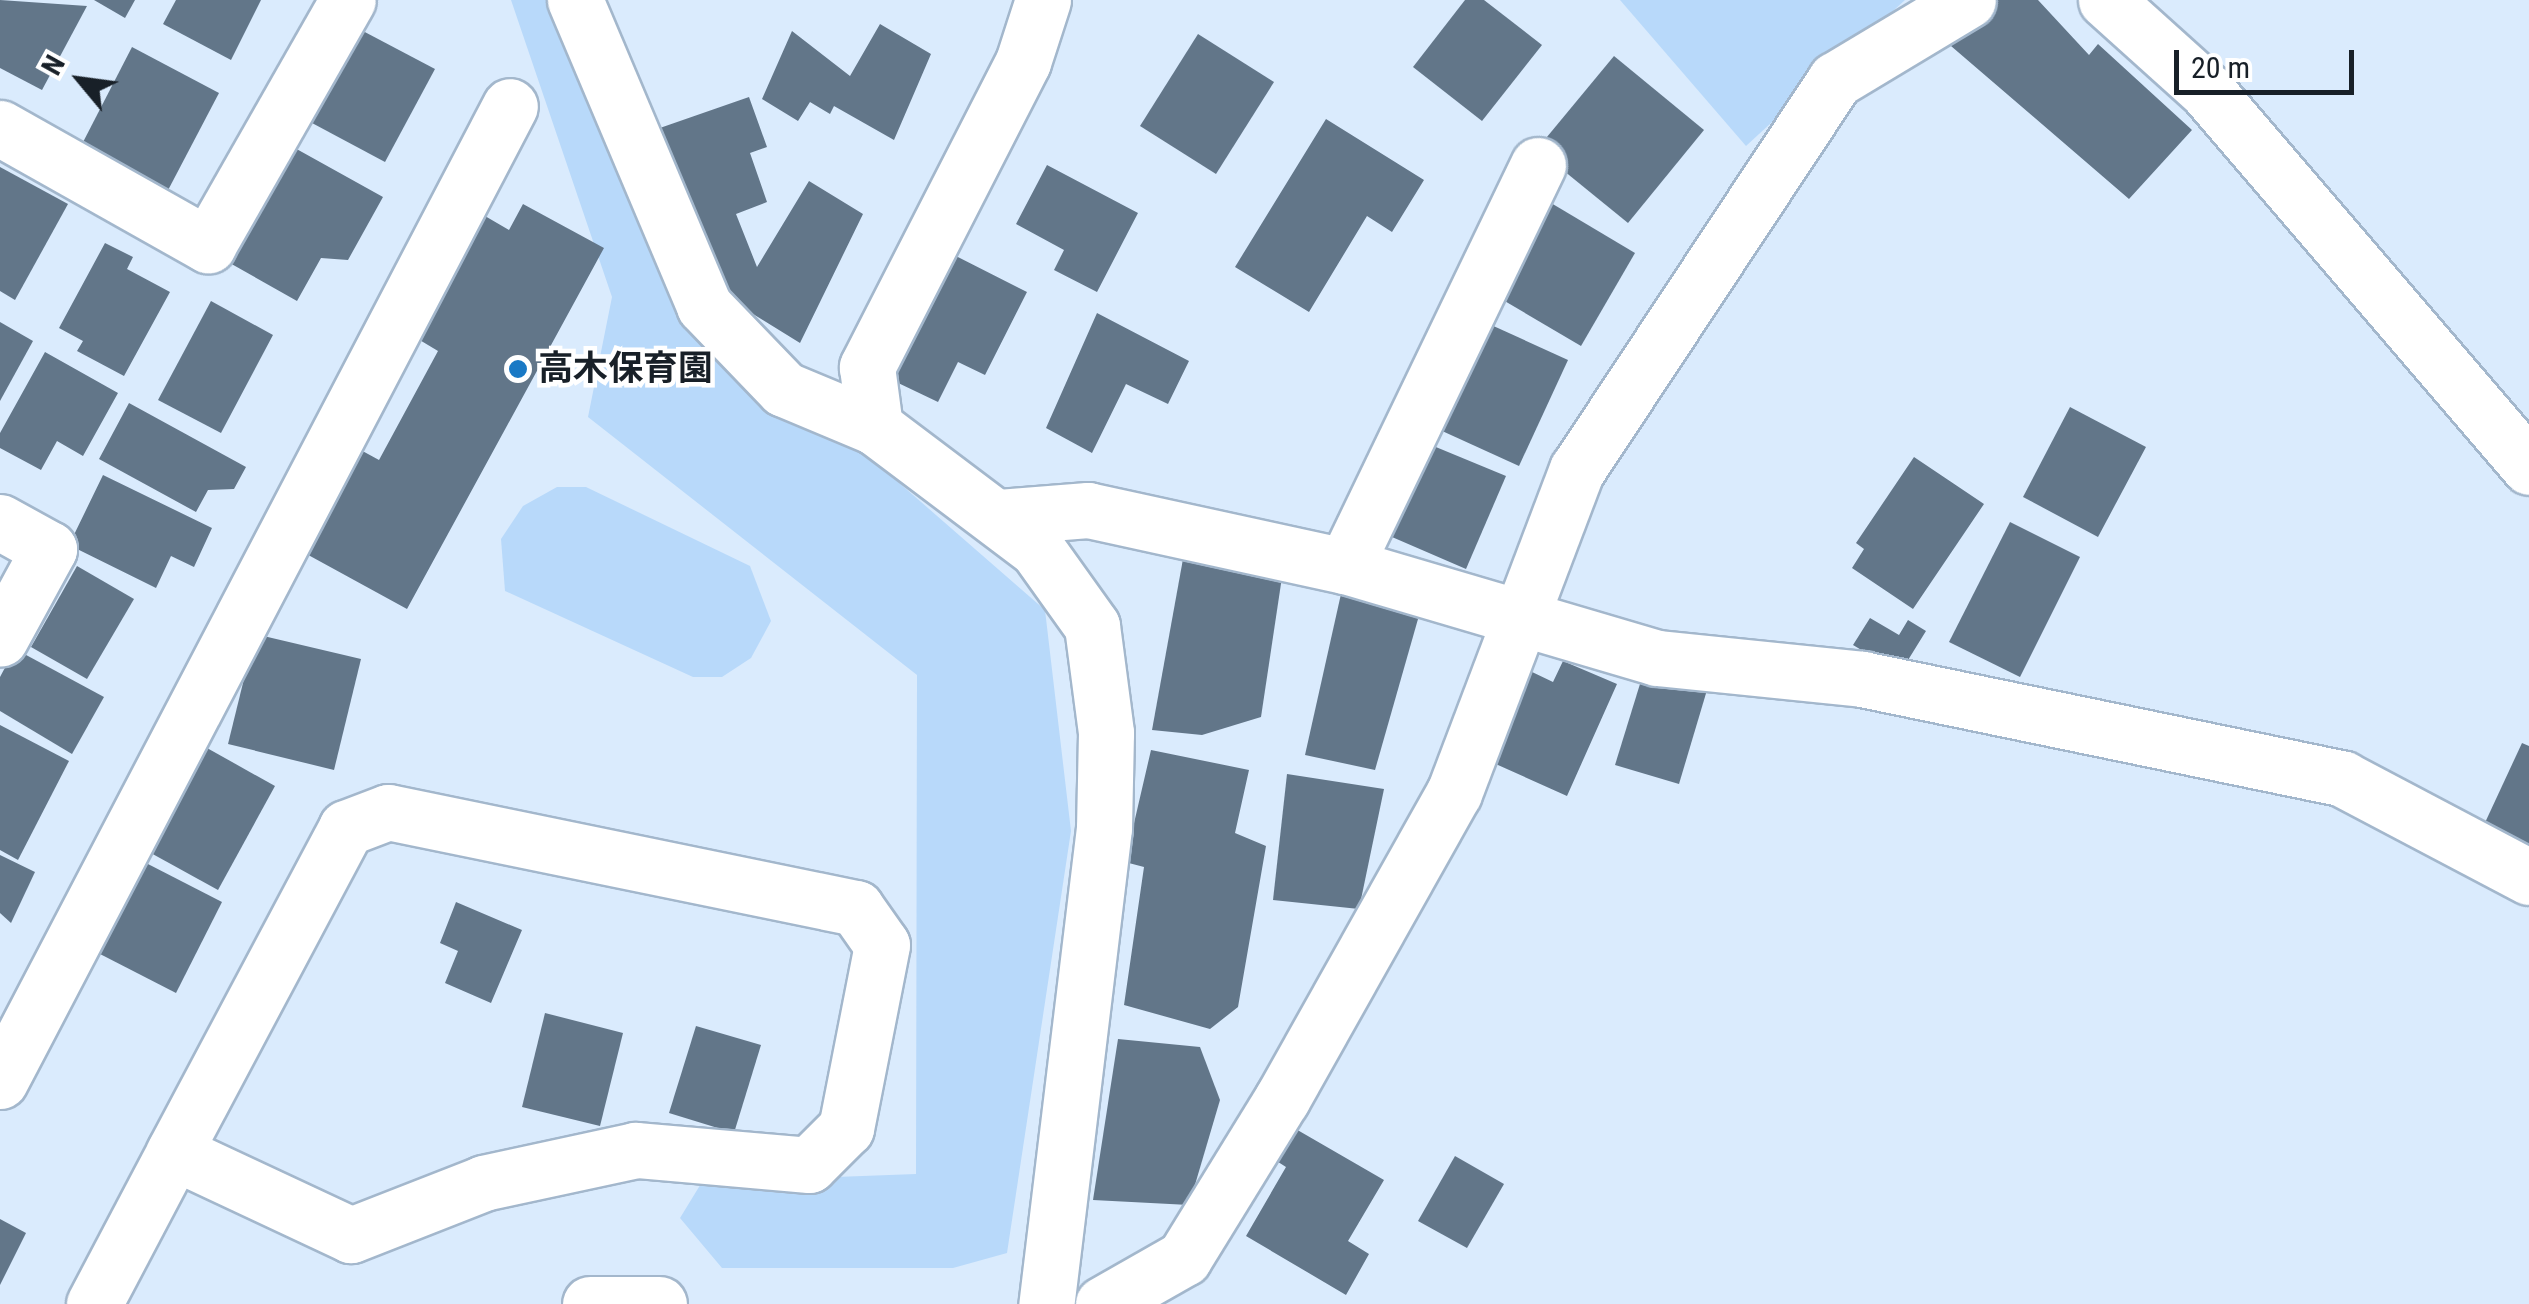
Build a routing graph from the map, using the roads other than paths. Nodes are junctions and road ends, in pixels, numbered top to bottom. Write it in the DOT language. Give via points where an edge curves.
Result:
graph roads {
  1 [pos="348,0"];
  2 [pos="576,0"];
  3 [pos="1042,0"];
  4 [pos="1968,0"];
  5 [pos="2106,0"];
  6 [pos="510,106"];
  7 [pos="0,128"];
  8 [pos="1538,165"];
  9 [pos="874,428"];
  10 [pos="2529,467"];
  11 [pos="999,516"];
  12 [pos="0,522"];
  13 [pos="1345,566"];
  14 [pos="1524,622"];
  15 [pos="0,639"];
  16 [pos="2529,877"];
  17 [pos="0,1082"];
  18 [pos="174,1152"];
  19 [pos="94,1304"];
  20 [pos="590,1304"];
  21 [pos="659,1304"];
  22 [pos="1046,1304"];
  23 [pos="1103,1304"];
  1 -- 7 [label="street" via="208,246"];
  2 -- 9 [label="street" via="704,306 784,389"];
  3 -- 9 [label="street" via="1023,62 867,367"];
  4 -- 14 [label="street" via="1834,80 1577,470"];
  5 -- 10 [label="street" via="2207,92"];
  6 -- 17 [label="street"];
  8 -- 13 [label="street"];
  9 -- 11 [label="street"];
  11 -- 13 [label="street" via="1088,510"];
  11 -- 22 [label="street" via="1037,550 1092,626 1106,733 1104,828"];
  12 -- 15 [label="street" via="49,549"];
  13 -- 14 [label="street"];
  14 -- 16 [label="street" via="1656,658 1862,679 2344,778"];
  14 -- 23 [label="street" via="1454,793 1184,1258"];
  18 -- 18 [label="street" via="346,828 388,812 856,908 882,945 846,1128 809,1165 636,1150 484,1182 352,1234"];
  18 -- 19 [label="street"];
  20 -- 21 [label="street"];
}
